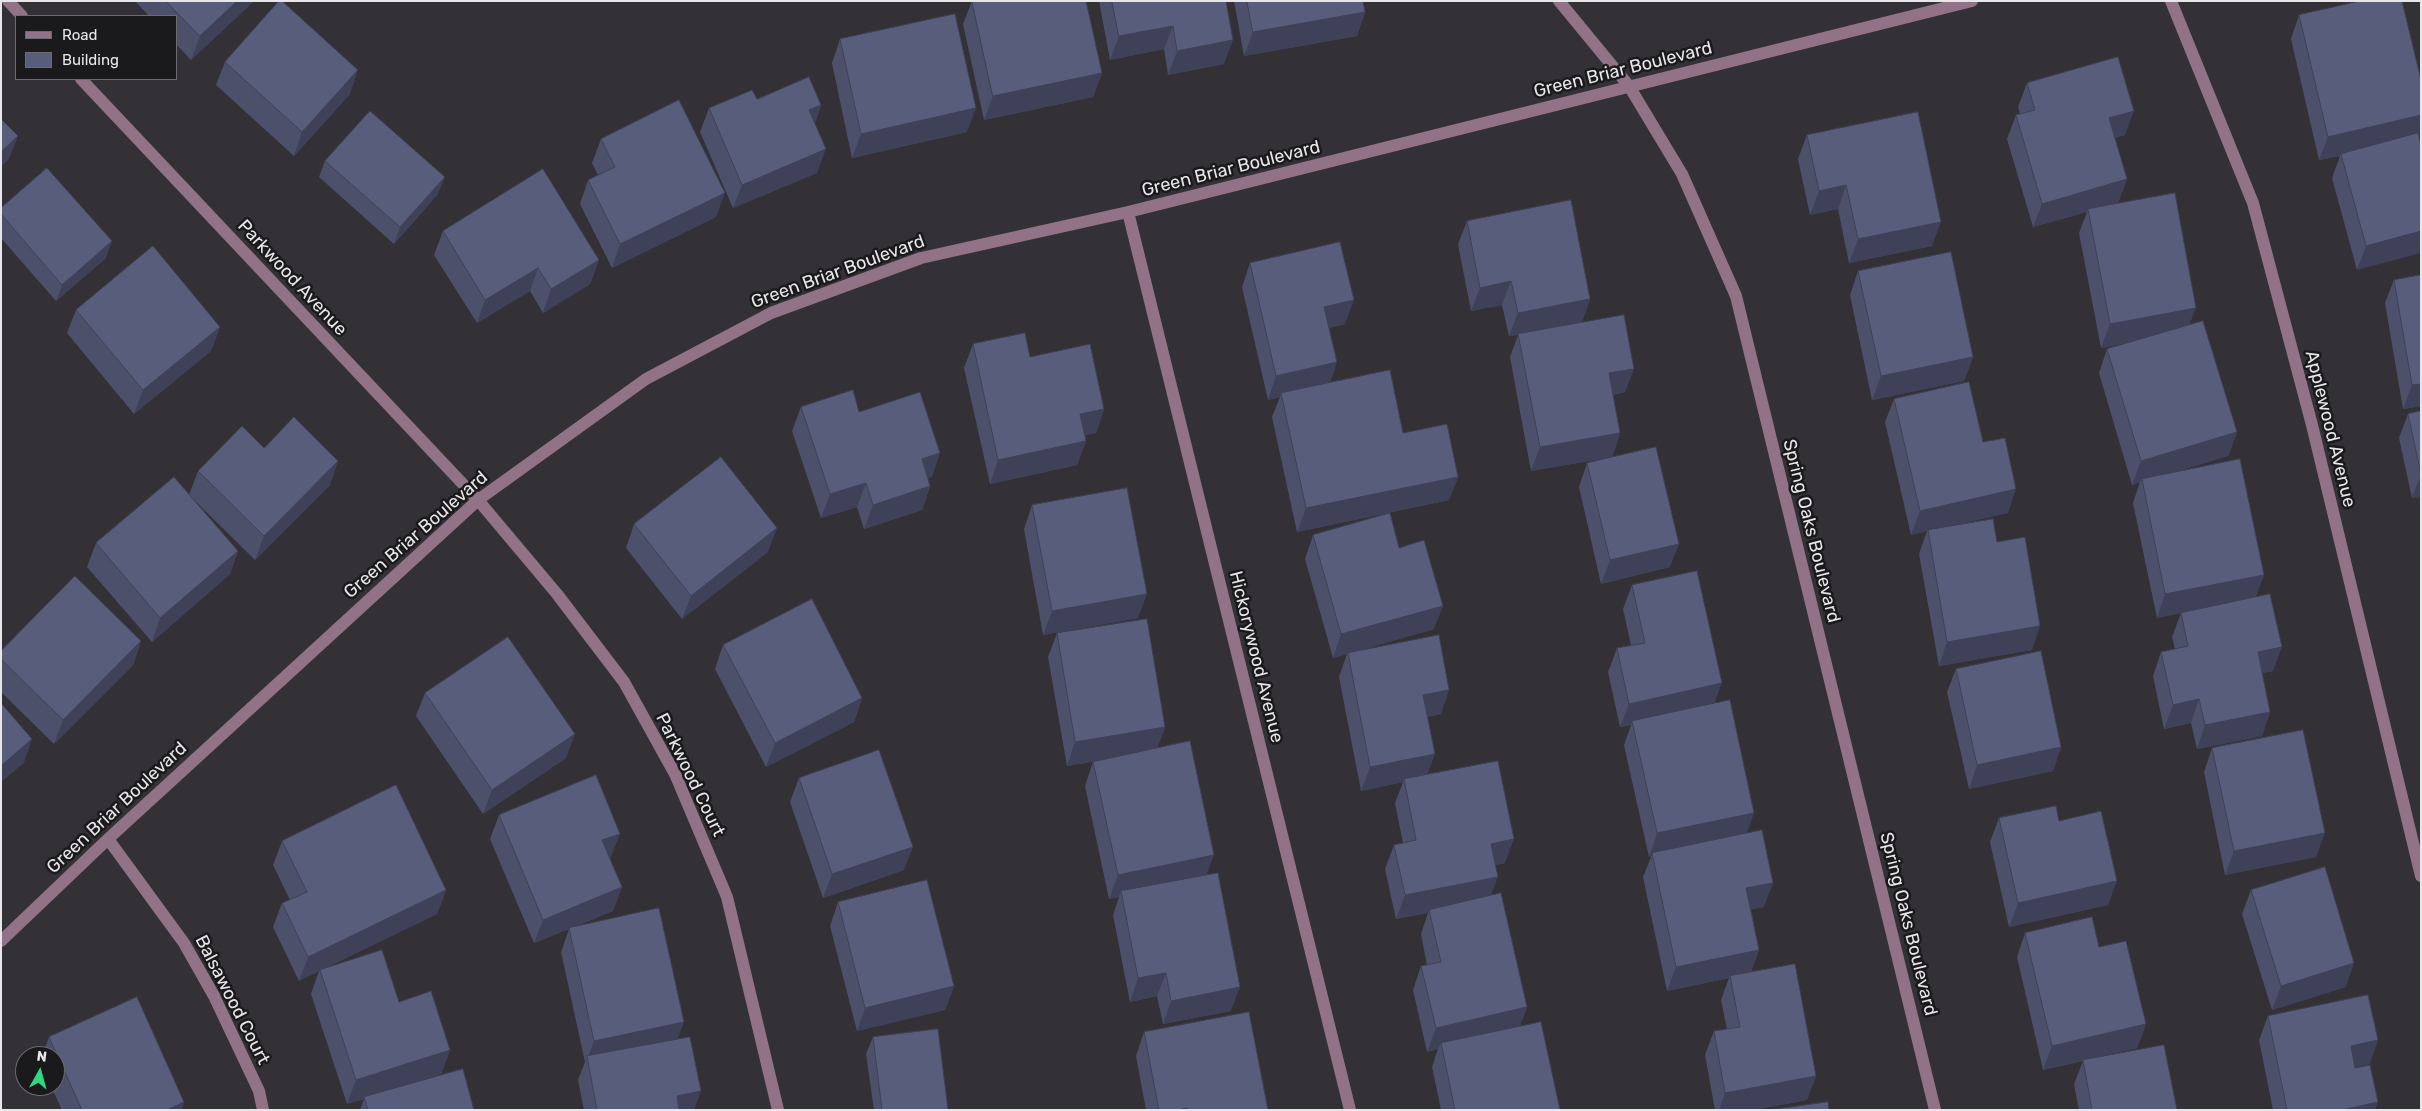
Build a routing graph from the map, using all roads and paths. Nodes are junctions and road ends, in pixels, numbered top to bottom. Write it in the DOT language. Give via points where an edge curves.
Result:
graph roads {
  1 [pos="8,1"];
  2 [pos="1559,1"];
  3 [pos="1972,1"];
  4 [pos="2171,1"];
  5 [pos="21,15"];
  6 [pos="82,80"];
  7 [pos="1629,86"];
  8 [pos="1128,212"];
  9 [pos="478,500"];
  10 [pos="108,839"];
  11 [pos="2421,876"];
  12 [pos="1,941"];
  13 [pos="263,1110"];
  14 [pos="778,1110"];
  15 [pos="1350,1110"];
  16 [pos="1935,1110"];
  1 -- 5 [label="street"];
  2 -- 7 [label="street, Spring Oaks Boulevard"];
  3 -- 7 [label="street, Green Briar Boulevard"];
  4 -- 11 [label="street, Applewood Avenue" via="2253,204 2312,424"];
  6 -- 9 [label="street, Parkwood Avenue"];
  7 -- 8 [label="street, Green Briar Boulevard"];
  7 -- 16 [label="street, Spring Oaks Boulevard" via="1682,174 1736,296"];
  8 -- 9 [label="street, Green Briar Boulevard" via="921,258 770,313 646,379"];
  8 -- 15 [label="street, Hickorywood Avenue"];
  9 -- 10 [label="street, Green Briar Boulevard"];
  9 -- 14 [label="street, Parkwood Court" via="557,594 624,682 675,774 726,897"];
  10 -- 12 [label="street, Green Briar Boulevard"];
  10 -- 13 [label="street, Balsawood Court" via="184,943 210,988 258,1091"];
}
